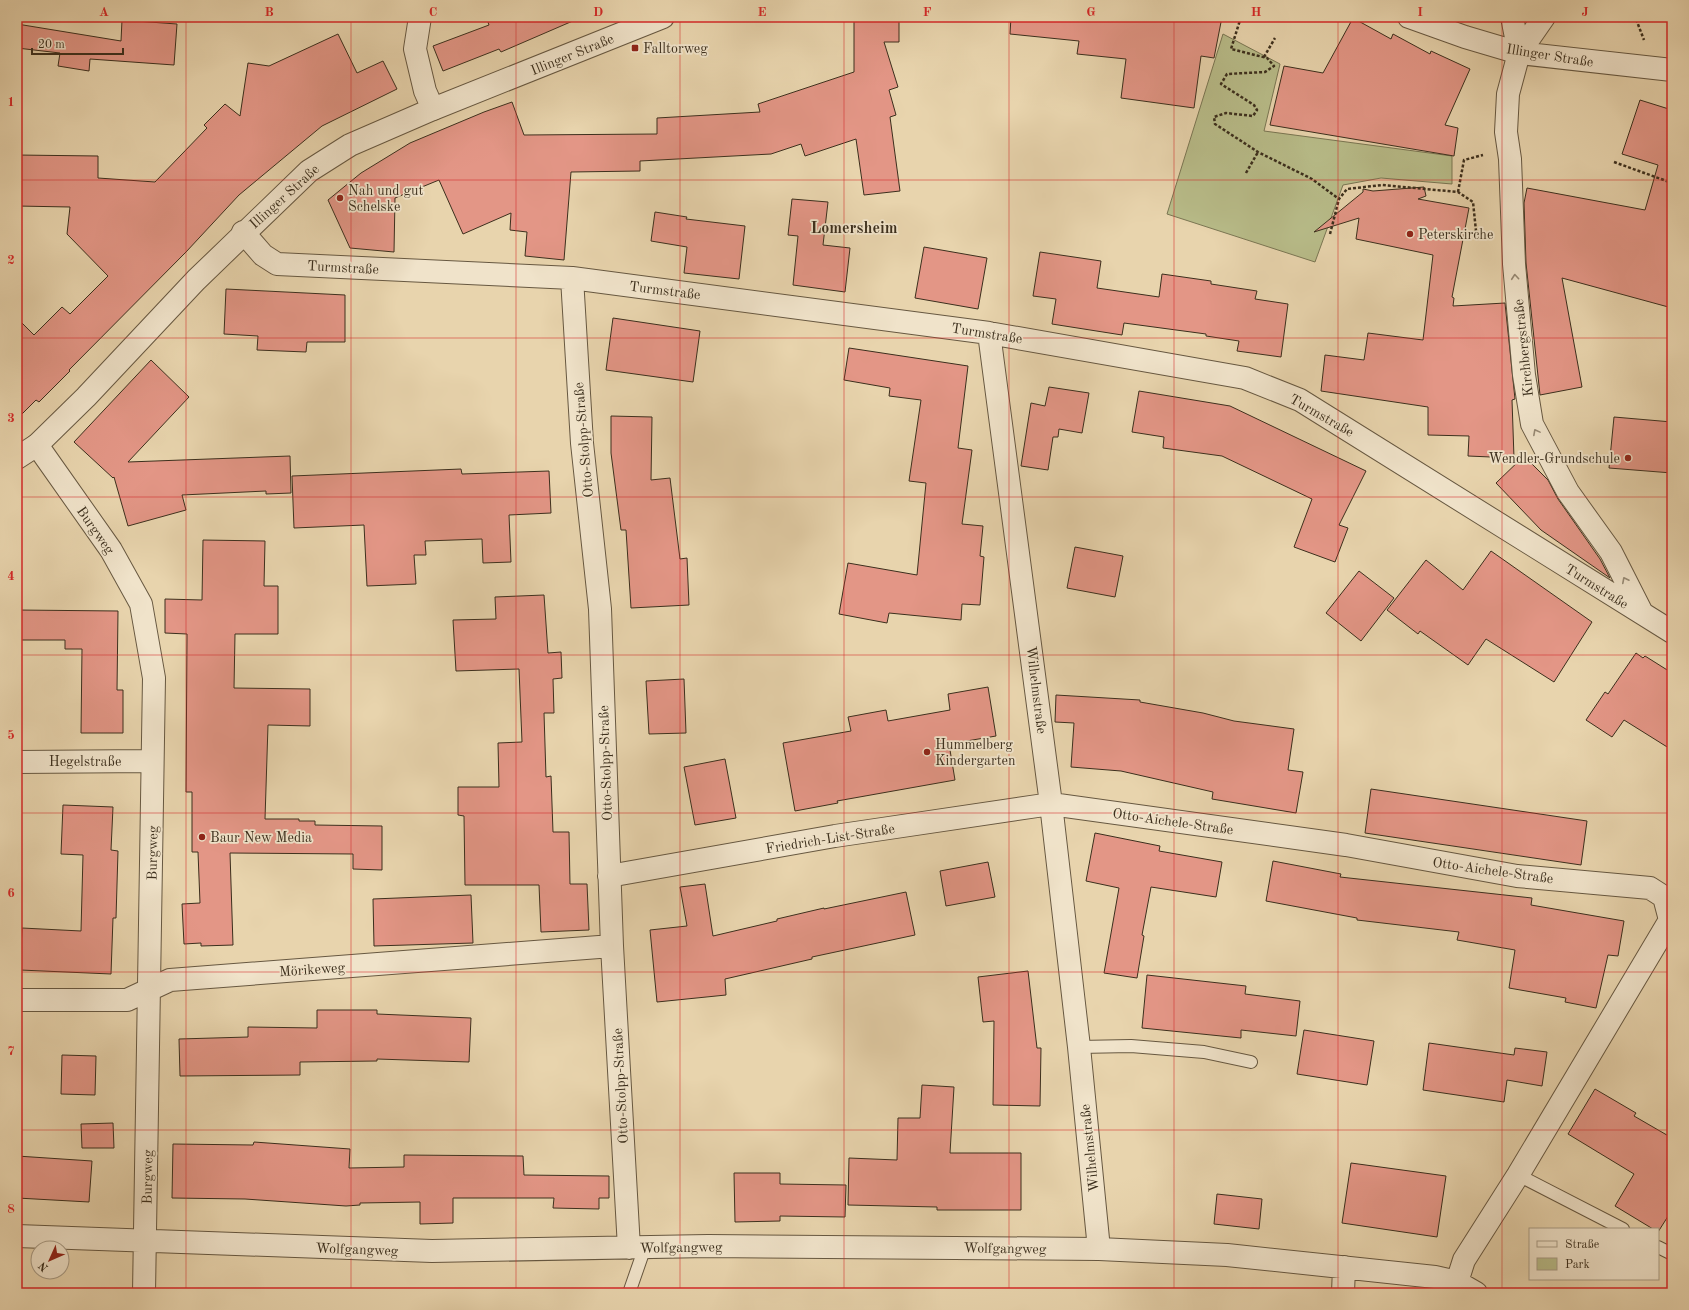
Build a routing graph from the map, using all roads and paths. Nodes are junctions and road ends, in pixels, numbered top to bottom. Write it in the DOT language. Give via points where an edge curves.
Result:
graph roads {
  1 [pos="420,17"];
  2 [pos="664,17"];
  3 [pos="1241,17"];
  4 [pos="1409,17"];
  5 [pos="1512,17"];
  6 [pos="1544,17"];
  7 [pos="1275,38"];
  8 [pos="1519,53"];
  9 [pos="1264,57"];
  10 [pos="1672,70"];
  11 [pos="433,109"];
  12 [pos="1258,152"];
  13 [pos="1477,156"];
  14 [pos="1614,162"];
  15 [pos="1246,173"];
  16 [pos="1672,183"];
  17 [pos="1458,192"];
  18 [pos="1339,199"];
  19 [pos="1476,230"];
  20 [pos="244,232"];
  21 [pos="1330,234"];
  22 [pos="572,278"];
  23 [pos="989,333"];
  24 [pos="36,445"];
  25 [pos="17,458"];
  26 [pos="1642,614"];
  27 [pos="1672,632"];
  28 [pos="152,761"];
  29 [pos="17,762"];
  30 [pos="1051,804"];
  31 [pos="609,876"];
  32 [pos="612,946"];
  33 [pos="150,990"];
  34 [pos="17,1000"];
  35 [pos="1079,1048"];
  36 [pos="1250,1062"];
  37 [pos="1518,1175"];
  38 [pos="1621,1228"];
  39 [pos="17,1236"];
  40 [pos="145,1241"];
  41 [pos="637,1247"];
  42 [pos="1659,1248"];
  43 [pos="1098,1249"];
  44 [pos="1672,1254"];
  45 [pos="1344,1267"];
  46 [pos="1456,1282"];
  47 [pos="144,1293"];
  48 [pos="629,1293"];
  49 [pos="1343,1293"];
  50 [pos="1476,1293"];
  1 -- 11 [label="street" via="415,49 425,91"];
  2 -- 11 [label="street, Illinger Straße"];
  3 -- 9 [label="path" via="1231,49"];
  4 -- 8 [label="street, Illinger Straße"];
  5 -- 8 [label="street"];
  6 -- 8 [label="street"];
  7 -- 9 [label="path"];
  8 -- 10 [label="street, Illinger Straße"];
  26 -- 8 [label="street, Kirchbergstraße, one-way" via="1611,552 1568,492 1532,424 1524,375 1514,264 1510,159 1506,132 1508,94"];
  9 -- 12 [label="path" via="1274,66 1265,72 1227,74 1221,84 1254,105 1257,110 1253,116 1226,113 1214,117 1215,124"];
  11 -- 20 [label="street, Illinger Straße" via="350,145 309,172"];
  12 -- 15 [label="path"];
  12 -- 18 [label="path" via="1312,179"];
  13 -- 17 [label="path" via="1464,160"];
  14 -- 16 [label="path"];
  17 -- 18 [label="path" via="1382,185 1347,189"];
  17 -- 19 [label="path" via="1473,202"];
  18 -- 21 [label="path"];
  20 -- 22 [label="street, Turmstraße" via="263,255 277,264"];
  20 -- 24 [label="street, Illinger Straße" via="86,397"];
  22 -- 23 [label="street, Turmstraße"];
  22 -- 31 [label="street, Otto-Stolpp-Straße" via="582,443 600,609"];
  23 -- 26 [label="street, Turmstraße" via="1245,378 1300,400"];
  23 -- 30 [label="street, Wilhelmstraße"];
  24 -- 25 [label="street, Illinger Straße"];
  24 -- 28 [label="street, Burgweg" via="111,550 141,604 154,678"];
  26 -- 27 [label="street, Turmstraße"];
  28 -- 29 [label="street, Hegelstraße"];
  28 -- 33 [label="street, Burgweg"];
  30 -- 31 [label="street, Friedrich-List-Straße" via="835,836"];
  30 -- 35 [label="street, Wilhelmstraße"];
  30 -- 37 [label="street, Otto-Aichele-Straße" via="1346,846 1517,876 1650,888 1664,897 1670,920"];
  31 -- 32 [label="street, Otto-Stolpp-Straße"];
  32 -- 33 [label="street, Mörikeweg" via="170,980"];
  32 -- 41 [label="street, Otto-Stolpp-Straße"];
  33 -- 34 [label="street, Mörikeweg" via="127,1000"];
  33 -- 40 [label="street, Burgweg"];
  35 -- 36 [label="lane" via="1131,1046 1204,1052"];
  35 -- 43 [label="street, Wilhelmstraße"];
  37 -- 38 [label="lane"];
  37 -- 46 [label="street, Otto-Aichele-Straße" via="1464,1260"];
  39 -- 40 [label="street, Wolfgangweg"];
  40 -- 41 [label="street, Wolfgangweg" via="432,1251"];
  40 -- 47 [label="street, Burgweg"];
  41 -- 43 [label="street, Wolfgangweg"];
  41 -- 48 [label="lane"];
  42 -- 44 [label="lane"];
  43 -- 45 [label="street, Wolfgangweg" via="1227,1255"];
  45 -- 46 [label="street, Wolfgangweg" via="1435,1277"];
  45 -- 49 [label="street"];
  46 -- 50 [label="street, Wolfgangweg"];
}
